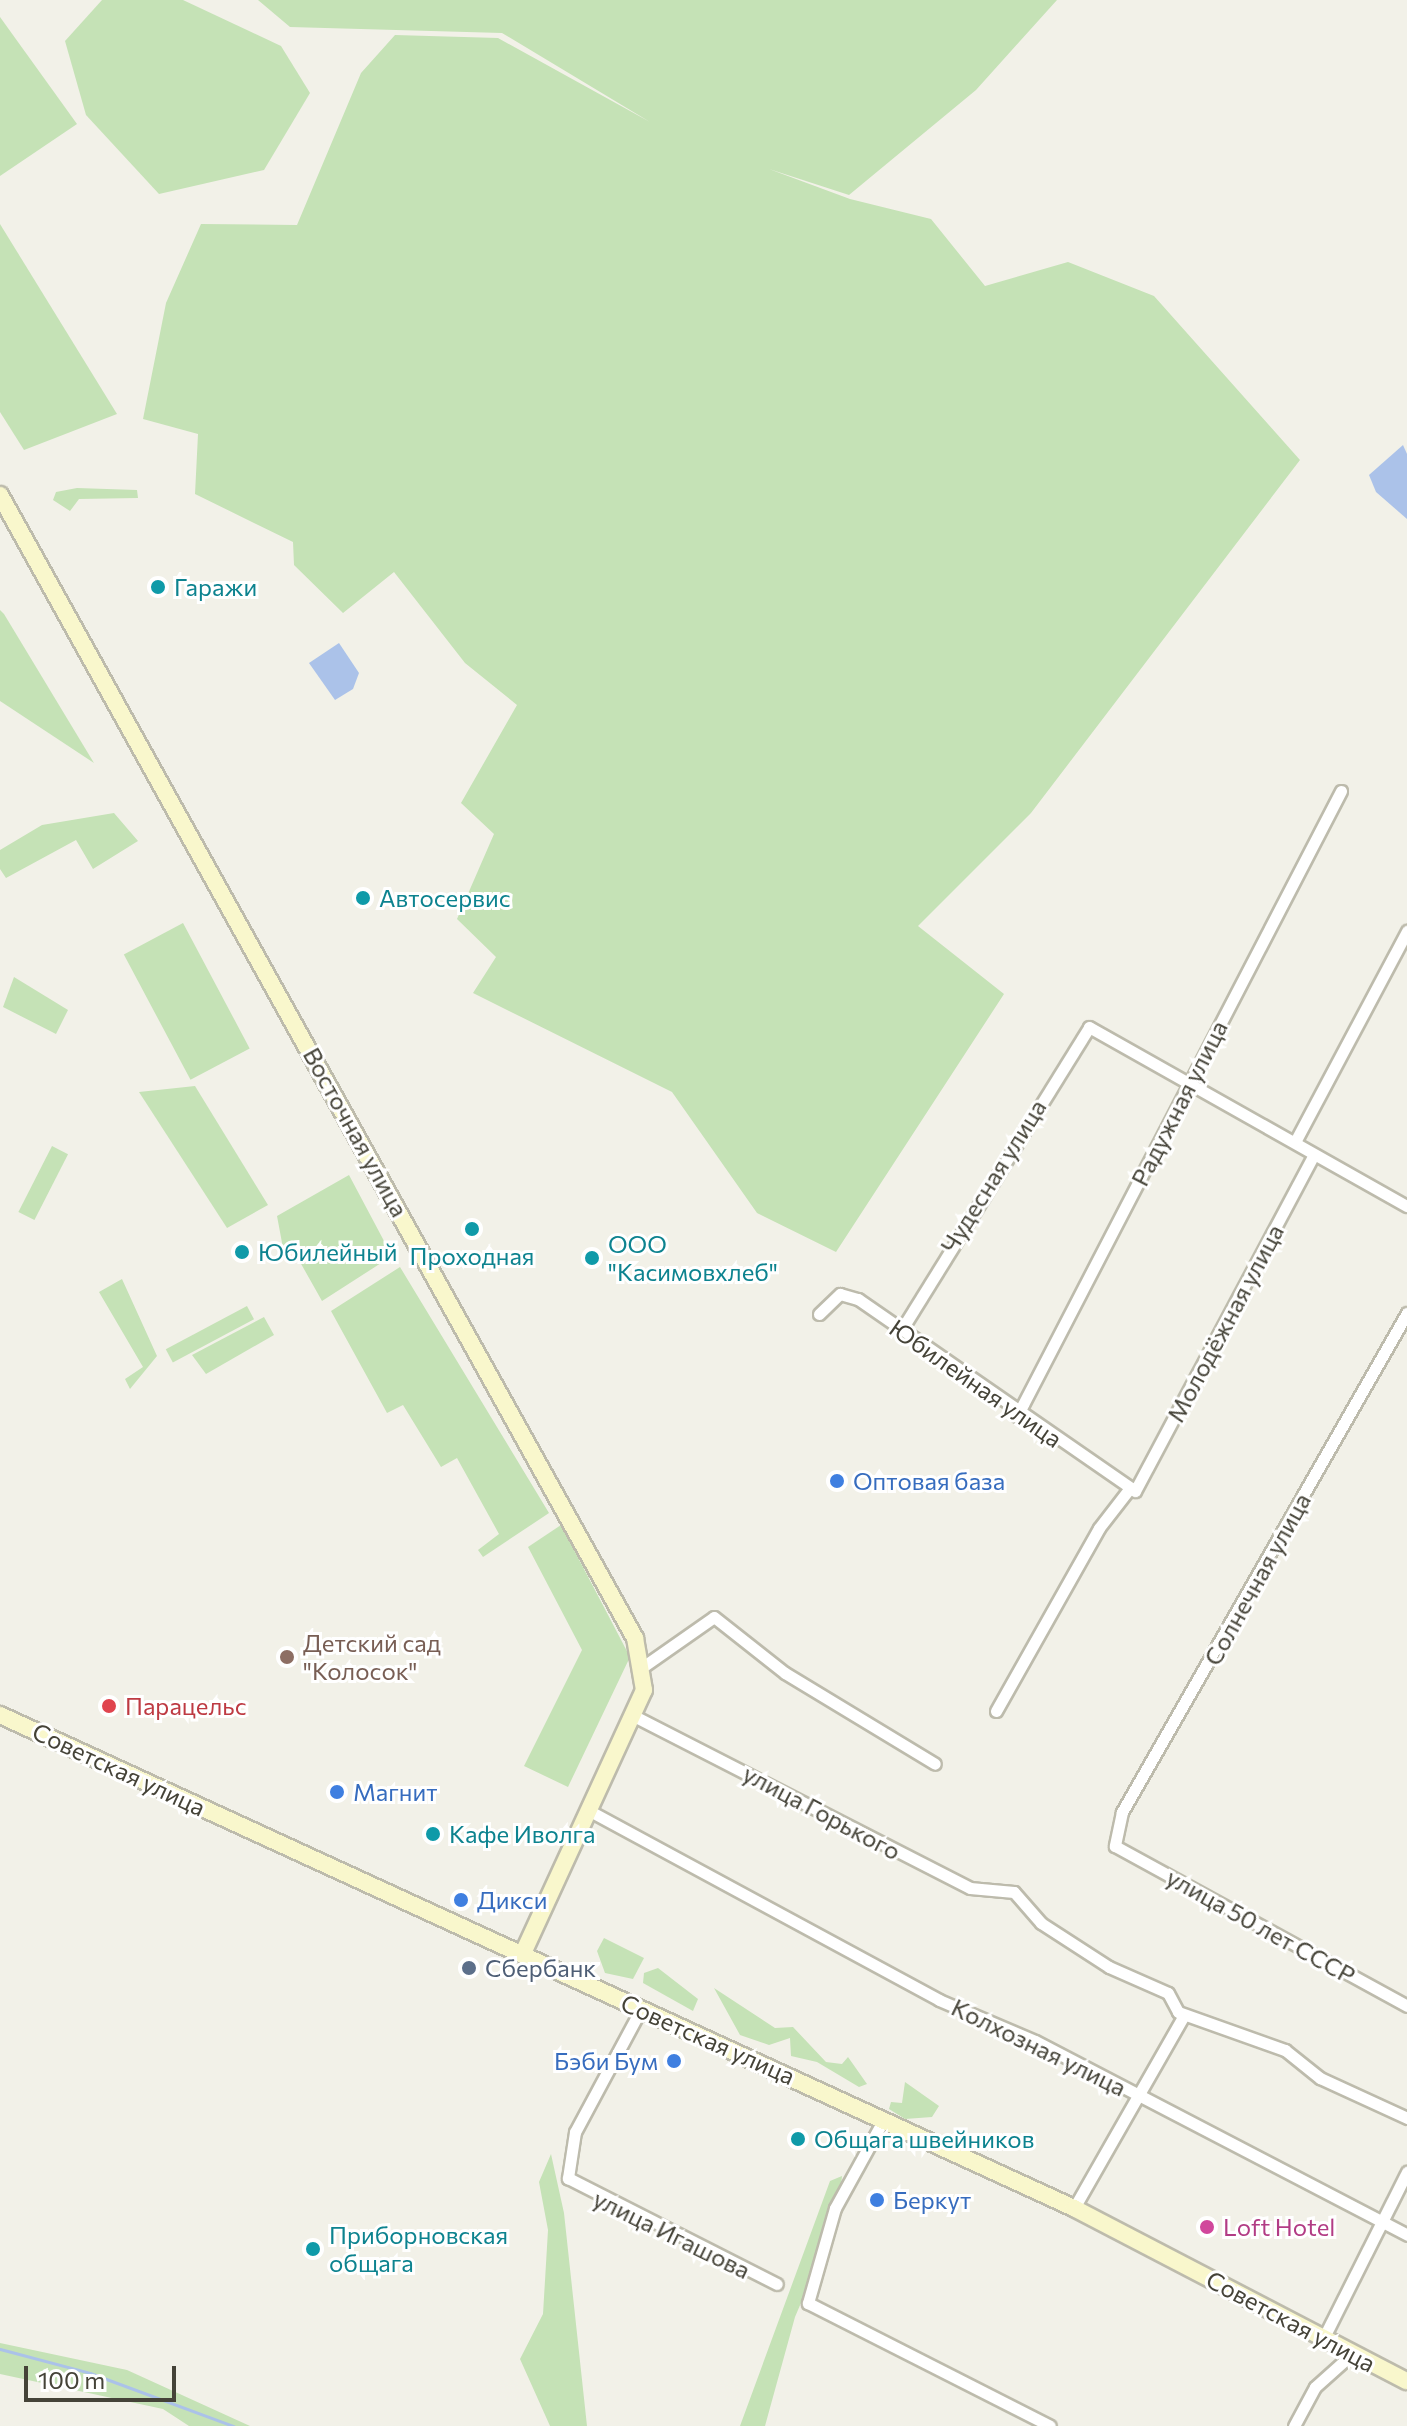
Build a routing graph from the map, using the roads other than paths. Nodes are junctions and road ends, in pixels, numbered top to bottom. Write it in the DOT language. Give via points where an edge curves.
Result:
graph roads {
  1 [pos="0,495"];
  2 [pos="1341,791"];
  3 [pos="1407,931"];
  4 [pos="1191,1081"];
  5 [pos="1296,1140"];
  6 [pos="1314,1155"];
  7 [pos="1407,1206"];
  8 [pos="1407,1313"];
  9 [pos="819,1314"];
  10 [pos="902,1329"];
  11 [pos="1017,1416"];
  12 [pos="1133,1490"];
  13 [pos="644,1666"];
  14 [pos="996,1711"];
  15 [pos="0,1715"];
  16 [pos="634,1716"];
  17 [pos="935,1764"];
  18 [pos="588,1810"];
  19 [pos="1115,1846"];
  20 [pos="523,1953"];
  21 [pos="1407,2006"];
  22 [pos="641,2009"];
  23 [pos="1184,2015"];
  24 [pos="1141,2096"];
  25 [pos="1407,2118"];
  26 [pos="884,2119"];
  27 [pos="1407,2172"];
  28 [pos="1074,2208"];
  29 [pos="1383,2221"];
  30 [pos="1407,2235"];
  31 [pos="777,2284"];
  32 [pos="1324,2337"];
  33 [pos="1353,2353"];
  34 [pos="1407,2381"];
  35 [pos="1050,2426"];
  36 [pos="1294,2426"];
  1 -- 13 [label="main road, Восточная улица" via="567,1511"];
  2 -- 4 [label="street, Радужная улица"];
  3 -- 5 [label="street"];
  4 -- 5 [label="street"];
  4 -- 10 [label="street, Чудесная улица" via="1089,1027"];
  4 -- 11 [label="street, Радужная улица"];
  5 -- 6 [label="street"];
  6 -- 7 [label="street"];
  6 -- 12 [label="street, Молодёжная улица"];
  8 -- 19 [label="street, Солнечная улица" via="1122,1812"];
  9 -- 10 [label="street, Юбилейная улица" via="840,1294"];
  10 -- 11 [label="street, Юбилейная улица"];
  11 -- 12 [label="street, Юбилейная улица"];
  12 -- 14 [label="street" via="1099,1528"];
  13 -- 16 [label="main road"];
  13 -- 17 [label="street" via="714,1617 785,1673"];
  15 -- 20 [label="main road, Советская улица"];
  16 -- 18 [label="main road"];
  16 -- 23 [label="street, улица Горького" via="970,1888 1014,1892 1041,1923 1109,1967 1168,1993"];
  18 -- 20 [label="main road"];
  18 -- 24 [label="street, Колхозная улица" via="939,2000"];
  19 -- 21 [label="street, улица 50 лет СССР"];
  20 -- 22 [label="main road, Советская улица"];
  22 -- 26 [label="main road, Советская улица"];
  22 -- 31 [label="street, улица Игашова" via="575,2132 568,2178"];
  23 -- 24 [label="street"];
  23 -- 25 [label="street" via="1285,2050 1320,2078"];
  24 -- 28 [label="street"];
  24 -- 29 [label="street, Колхозная улица"];
  26 -- 28 [label="main road, Советская улица"];
  26 -- 35 [label="street" via="835,2208 808,2303"];
  27 -- 29 [label="street"];
  28 -- 32 [label="main road, Советская улица"];
  29 -- 30 [label="street, Колхозная улица"];
  29 -- 32 [label="street"];
  32 -- 33 [label="main road, Советская улица"];
  33 -- 34 [label="main road, Советская улица"];
  33 -- 36 [label="street" via="1315,2387"];
}
